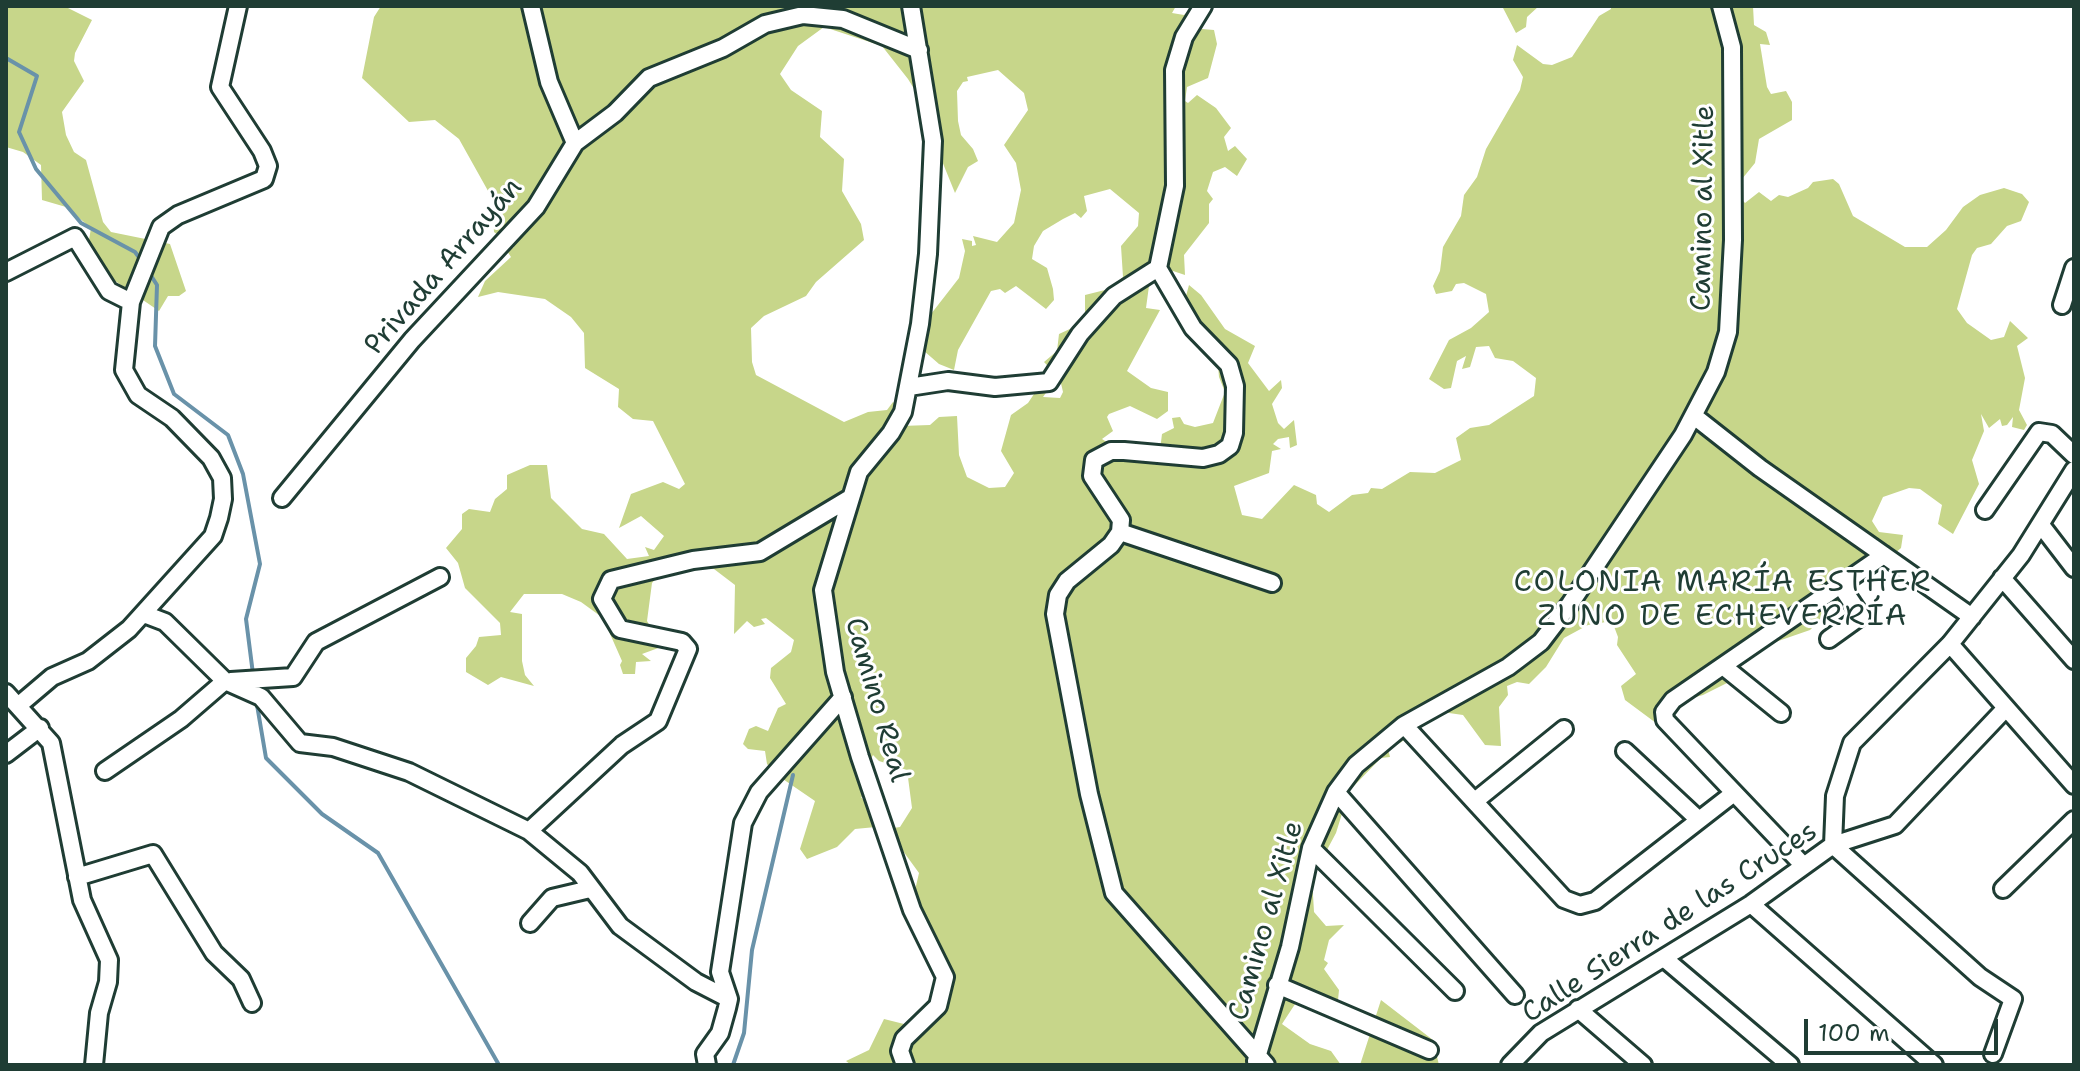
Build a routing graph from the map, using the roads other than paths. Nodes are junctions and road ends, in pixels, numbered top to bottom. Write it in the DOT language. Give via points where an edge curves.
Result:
graph roads {
  1 [pos="238,6"];
  2 [pos="531,6"];
  3 [pos="911,6"];
  4 [pos="1203,6"];
  5 [pos="1721,6"];
  6 [pos="919,50"];
  7 [pos="575,143"];
  8 [pos="1158,268"];
  9 [pos="2074,268"];
  10 [pos="6,272"];
  11 [pos="131,302"];
  12 [pos="2062,305"];
  13 [pos="909,387"];
  14 [pos="1694,416"];
  15 [pos="2074,455"];
  16 [pos="2074,470"];
  17 [pos="282,498"];
  18 [pos="850,498"];
  19 [pos="1985,510"];
  20 [pos="2041,525"];
  21 [pos="1120,532"];
  22 [pos="1884,555"];
  23 [pos="2074,568"];
  24 [pos="440,577"];
  25 [pos="2002,578"];
  26 [pos="1272,583"];
  27 [pos="1839,583"];
  28 [pos="144,614"];
  29 [pos="1972,617"];
  30 [pos="1829,639"];
  31 [pos="1950,644"];
  32 [pos="2074,660"];
  33 [pos="1723,666"];
  34 [pos="225,681"];
  35 [pos="255,686"];
  36 [pos="6,693"];
  37 [pos="843,697"];
  38 [pos="19,705"];
  39 [pos="2005,709"];
  40 [pos="1781,713"];
  41 [pos="1404,725"];
  42 [pos="40,728"];
  43 [pos="1564,729"];
  44 [pos="1625,751"];
  45 [pos="6,754"];
  46 [pos="105,771"];
  47 [pos="2074,785"];
  48 [pos="1336,792"];
  49 [pos="1734,793"];
  50 [pos="1475,801"];
  51 [pos="1699,820"];
  52 [pos="2074,820"];
  53 [pos="529,831"];
  54 [pos="1833,845"];
  55 [pos="1311,848"];
  56 [pos="1803,865"];
  57 [pos="77,877"];
  58 [pos="590,889"];
  59 [pos="2003,889"];
  60 [pos="1751,904"];
  61 [pos="530,923"];
  62 [pos="1665,959"];
  63 [pos="1277,985"];
  64 [pos="1455,991"];
  65 [pos="1515,995"];
  66 [pos="729,999"];
  67 [pos="252,1003"];
  68 [pos="1578,1009"];
  69 [pos="1429,1050"];
  70 [pos="1993,1054"];
  71 [pos="1259,1061"];
  72 [pos="94,1065"];
  73 [pos="707,1065"];
  74 [pos="905,1065"];
  75 [pos="1510,1065"];
  76 [pos="1643,1065"];
  77 [pos="1790,1065"];
  78 [pos="1934,1065"];
  1 -- 11 [label="street" via="220,87 262,151 268,166 264,179 170,218 151,247"];
  2 -- 7 [label="street" via="549,82"];
  3 -- 6 [label="street, Camino Real"];
  4 -- 8 [label="street" via="1184,37 1174,70 1175,186"];
  5 -- 14 [label="street, Camino al Xitle" via="1732,47 1728,332"];
  6 -- 7 [label="street, Privada Arrayán" via="843,19 803,15 765,24 723,48 649,78"];
  6 -- 13 [label="street, Camino Real" via="933,141 928,254"];
  7 -- 17 [label="street, Privada Arrayán" via="536,207 412,340"];
  8 -- 13 [label="street" via="1114,296 1080,334 1049,382 995,387 948,381"];
  8 -- 21 [label="street" via="1193,328 1229,365 1235,386 1234,433 1230,446 1203,458 1111,451 1094,460 1092,476 1121,520"];
  9 -- 12 [label="street"];
  10 -- 11 [label="street" via="75,237 109,291"];
  11 -- 28 [label="street" via="124,370 129,383 211,458 222,478 223,499 213,536"];
  13 -- 18 [label="street, Camino Real" via="903,412 859,472"];
  14 -- 22 [label="street"];
  14 -- 41 [label="street, Camino al Xitle" via="1541,642 1508,667"];
  15 -- 19 [label="street" via="2052,434 2039,432"];
  16 -- 20 [label="street"];
  18 -- 37 [label="street, Camino Real" via="823,590 825,624"];
  18 -- 53 [label="street" via="760,552 693,560 611,580 602,599 620,629 682,642 688,649 658,721 622,745"];
  20 -- 23 [label="street"];
  20 -- 25 [label="street"];
  21 -- 26 [label="street"];
  21 -- 71 [label="street" via="1067,581 1055,614 1106,868 1114,893"];
  22 -- 27 [label="street"];
  22 -- 29 [label="street"];
  24 -- 35 [label="street" via="316,642 293,677"];
  25 -- 29 [label="street"];
  25 -- 32 [label="street"];
  27 -- 30 [label="street" via="1861,616"];
  27 -- 33 [label="street"];
  28 -- 34 [label="street" via="165,622"];
  28 -- 38 [label="street" via="109,647 52,677"];
  29 -- 31 [label="street"];
  31 -- 39 [label="street"];
  31 -- 54 [label="street" via="1852,743 1835,796"];
  33 -- 40 [label="street"];
  33 -- 49 [label="street" via="1664,712 1665,720"];
  34 -- 35 [label="street"];
  34 -- 46 [label="street"];
  35 -- 53 [label="street" via="300,743 333,747 409,772"];
  36 -- 38 [label="street"];
  37 -- 66 [label="street" via="759,792 743,823 720,972"];
  37 -- 74 [label="street, Camino Real" via="912,910 945,977 938,1006 904,1039 900,1051"];
  38 -- 42 [label="street"];
  39 -- 47 [label="street"];
  39 -- 54 [label="street, Calle Sierra de las Cruces" via="1895,825"];
  41 -- 48 [label="street, Camino al Xitle" via="1356,765"];
  41 -- 50 [label="street"];
  42 -- 45 [label="street"];
  42 -- 57 [label="street" via="51,743"];
  43 -- 50 [label="street"];
  44 -- 51 [label="street"];
  48 -- 55 [label="street, Camino al Xitle"];
  48 -- 65 [label="street"];
  49 -- 51 [label="street"];
  49 -- 56 [label="street"];
  50 -- 51 [label="street" via="1564,899 1580,905 1595,901"];
  52 -- 59 [label="street"];
  53 -- 58 [label="street" via="580,873"];
  54 -- 56 [label="street, Calle Sierra de las Cruces"];
  54 -- 70 [label="street" via="1980,977 2013,999"];
  55 -- 63 [label="street, Camino al Xitle"];
  55 -- 64 [label="street"];
  56 -- 60 [label="street, Calle Sierra de las Cruces"];
  57 -- 67 [label="street" via="153,854 214,953 241,979"];
  57 -- 72 [label="street" via="109,960"];
  58 -- 61 [label="street" via="552,898"];
  58 -- 66 [label="street" via="620,926 696,982"];
  60 -- 62 [label="street, Calle Sierra de las Cruces"];
  60 -- 78 [label="street"];
  62 -- 68 [label="street, Calle Sierra de las Cruces"];
  62 -- 77 [label="street"];
  63 -- 69 [label="street"];
  63 -- 71 [label="street, Camino al Xitle"];
  66 -- 73 [label="street" via="720,1033 705,1054"];
  68 -- 75 [label="street, Calle Sierra de las Cruces" via="1541,1033"];
  68 -- 76 [label="street"];
}
